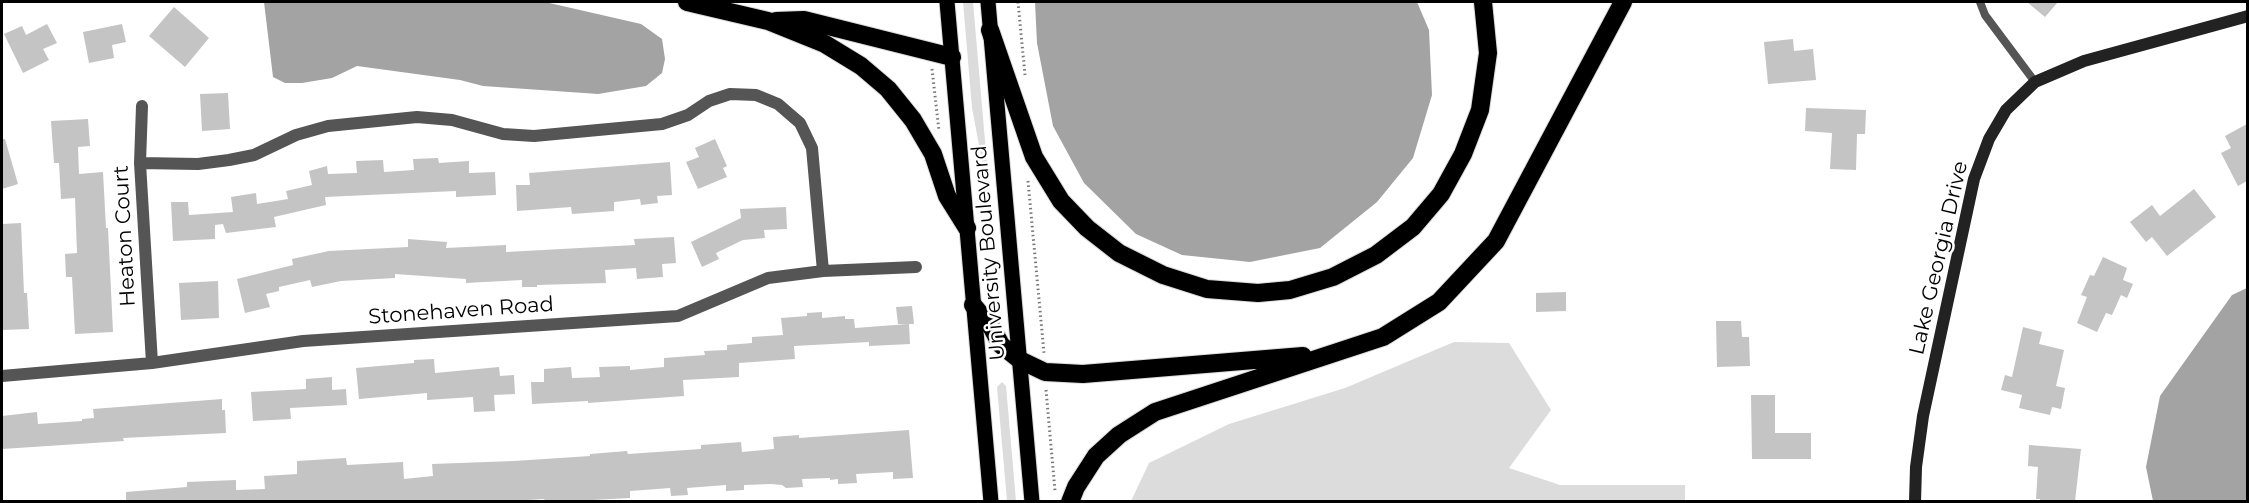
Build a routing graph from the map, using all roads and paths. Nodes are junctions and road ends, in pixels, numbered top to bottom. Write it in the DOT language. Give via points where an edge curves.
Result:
graph roads {
  1 [pos="687,2"];
  2 [pos="947,2"];
  3 [pos="988,2"];
  4 [pos="1018,2"];
  5 [pos="1483,2"];
  6 [pos="1623,2"];
  7 [pos="1980,2"];
  8 [pos="2247,16"];
  9 [pos="768,21"];
  10 [pos="990,30"];
  11 [pos="952,57"];
  12 [pos="932,64"];
  13 [pos="1026,79"];
  14 [pos="2035,82"];
  15 [pos="142,106"];
  16 [pos="940,135"];
  17 [pos="1034,157"];
  18 [pos="140,163"];
  19 [pos="967,228"];
  20 [pos="916,267"];
  21 [pos="823,271"];
  22 [pos="973,305"];
  23 [pos="1328,354"];
  24 [pos="1020,360"];
  25 [pos="152,363"];
  26 [pos="1045,372"];
  27 [pos="2,376"];
  28 [pos="991,501"];
  29 [pos="1032,501"];
  30 [pos="1056,501"];
  31 [pos="1070,501"];
  32 [pos="1915,501"];
  1 -- 9 [label="highway"];
  2 -- 11 [label="main road, University Boulevard"];
  3 -- 10 [label="main road, University Boulevard"];
  4 -- 13 [label="path"];
  5 -- 17 [label="highway" via="1488,53 1480,110 1463,154 1441,194 1413,226 1376,255 1333,277 1290,290 1258,293 1207,289 1163,275 1119,253 1087,228 1061,201"];
  6 -- 23 [label="highway" via="1496,241 1439,302 1383,337"];
  7 -- 14 [label="lane" via="1985,15"];
  8 -- 14 [label="street, Lake Georgia Drive" via="2084,61"];
  9 -- 11 [label="highway" via="804,20"];
  9 -- 19 [label="highway" via="836,50 888,89 926,142 946,196"];
  10 -- 17 [label="highway"];
  10 -- 24 [label="main road, University Boulevard"];
  11 -- 19 [label="main road, University Boulevard"];
  12 -- 16 [label="path"];
  14 -- 32 [label="street, Lake Georgia Drive" via="2006,110 1989,139 1974,179 1922,423"];
  15 -- 18 [label="street, Heaton Court"];
  17 -- 26 [label="path" via="1028,180"];
  18 -- 21 [label="street" via="229,160 328,126 417,117 452,120 503,135 534,136 662,124 730,94 756,95 778,104 800,123 812,148"];
  18 -- 25 [label="street, Heaton Court"];
  19 -- 22 [label="main road, University Boulevard"];
  20 -- 21 [label="street, Stonehaven Road"];
  21 -- 25 [label="street, Stonehaven Road" via="768,278 678,316 303,340"];
  22 -- 24 [label="highway" via="1001,345"];
  22 -- 28 [label="main road, University Boulevard"];
  23 -- 26 [label="highway" via="1083,374"];
  23 -- 31 [label="highway" via="1155,412 1119,435 1096,456"];
  24 -- 26 [label="highway"];
  24 -- 29 [label="main road, University Boulevard"];
  25 -- 27 [label="street, Stonehaven Road"];
  26 -- 30 [label="path"];
}
